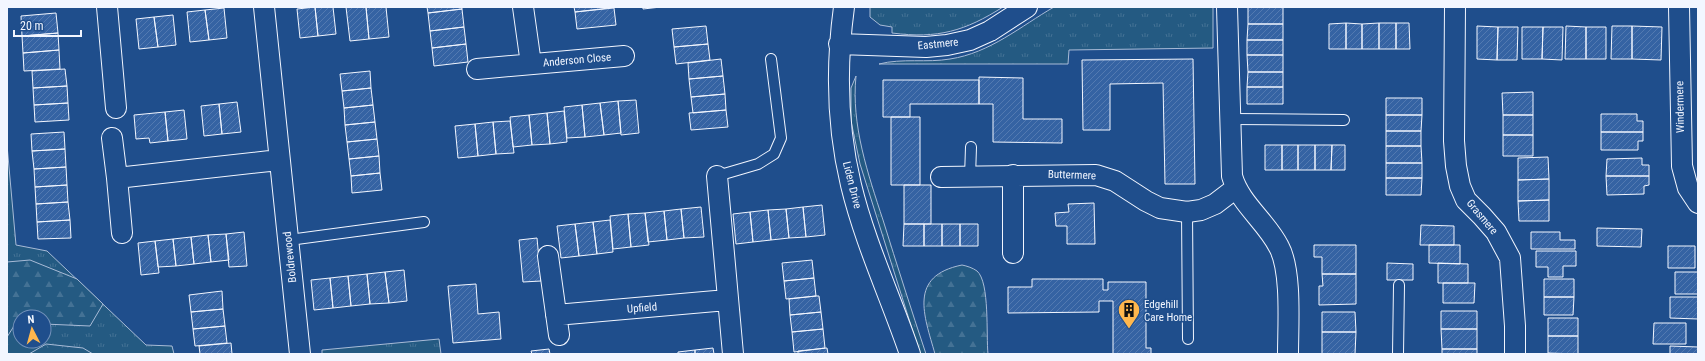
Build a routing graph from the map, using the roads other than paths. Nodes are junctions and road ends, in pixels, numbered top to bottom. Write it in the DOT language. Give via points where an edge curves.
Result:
graph roads {
  1 [pos="107,7"];
  2 [pos="264,7"];
  3 [pos="523,7"];
  4 [pos="844,7"];
  5 [pos="1027,7"];
  6 [pos="1227,7"];
  7 [pos="1455,7"];
  8 [pos="1679,7"];
  9 [pos="839,44"];
  10 [pos="624,56"];
  11 [pos="771,59"];
  12 [pos="531,64"];
  13 [pos="476,69"];
  14 [pos="116,108"];
  15 [pos="1230,120"];
  16 [pos="1344,120"];
  17 [pos="112,138"];
  18 [pos="971,147"];
  19 [pos="279,160"];
  20 [pos="717,176"];
  21 [pos="1013,176"];
  22 [pos="942,177"];
  23 [pos="970,177"];
  24 [pos="117,178"];
  25 [pos="1236,188"];
  26 [pos="1698,203"];
  27 [pos="1187,212"];
  28 [pos="424,222"];
  29 [pos="122,233"];
  30 [pos="289,240"];
  31 [pos="1013,253"];
  32 [pos="548,256"];
  33 [pos="1399,285"];
  34 [pos="728,300"];
  35 [pos="556,315"];
  36 [pos="558,335"];
  37 [pos="1188,339"];
  38 [pos="300,354"];
  39 [pos="733,354"];
  40 [pos="910,354"];
  41 [pos="1288,354"];
  42 [pos="1398,354"];
  43 [pos="1515,354"];
  1 -- 14 [label="street"];
  2 -- 19 [label="street, Boldrewood"];
  3 -- 12 [label="street, Anderson Close"];
  4 -- 9 [label="street, Liden Drive"];
  5 -- 9 [label="street, Eastmere" via="990,31 970,40 947,45 926,48"];
  6 -- 15 [label="street"];
  7 -- 43 [label="street, Grasmere" via="1456,166 1466,200 1496,232 1510,258"];
  8 -- 26 [label="street, Windermere" via="1682,166 1688,188"];
  9 -- 40 [label="street, Liden Drive" via="840,122 851,186"];
  10 -- 12 [label="street, Anderson Close"];
  11 -- 20 [label="lane" via="781,138 774,154 758,164"];
  12 -- 13 [label="street, Anderson Close"];
  15 -- 16 [label="lane"];
  15 -- 25 [label="street" via="1230,164"];
  17 -- 24 [label="street"];
  18 -- 23 [label="lane"];
  19 -- 24 [label="street"];
  19 -- 30 [label="street, Boldrewood"];
  20 -- 34 [label="street"];
  21 -- 23 [label="street, Buttermere"];
  21 -- 27 [label="street, Buttermere" via="1096,175 1115,181 1160,208"];
  21 -- 31 [label="street"];
  22 -- 23 [label="street, Buttermere"];
  24 -- 29 [label="street"];
  25 -- 27 [label="street, Buttermere" via="1215,204"];
  25 -- 41 [label="street" via="1273,237 1283,256 1287,274"];
  27 -- 37 [label="lane"];
  28 -- 30 [label="lane"];
  30 -- 38 [label="street, Boldrewood"];
  32 -- 35 [label="street"];
  33 -- 42 [label="lane"];
  34 -- 35 [label="street, Upfield"];
  34 -- 39 [label="street"];
  35 -- 36 [label="street"];
}
